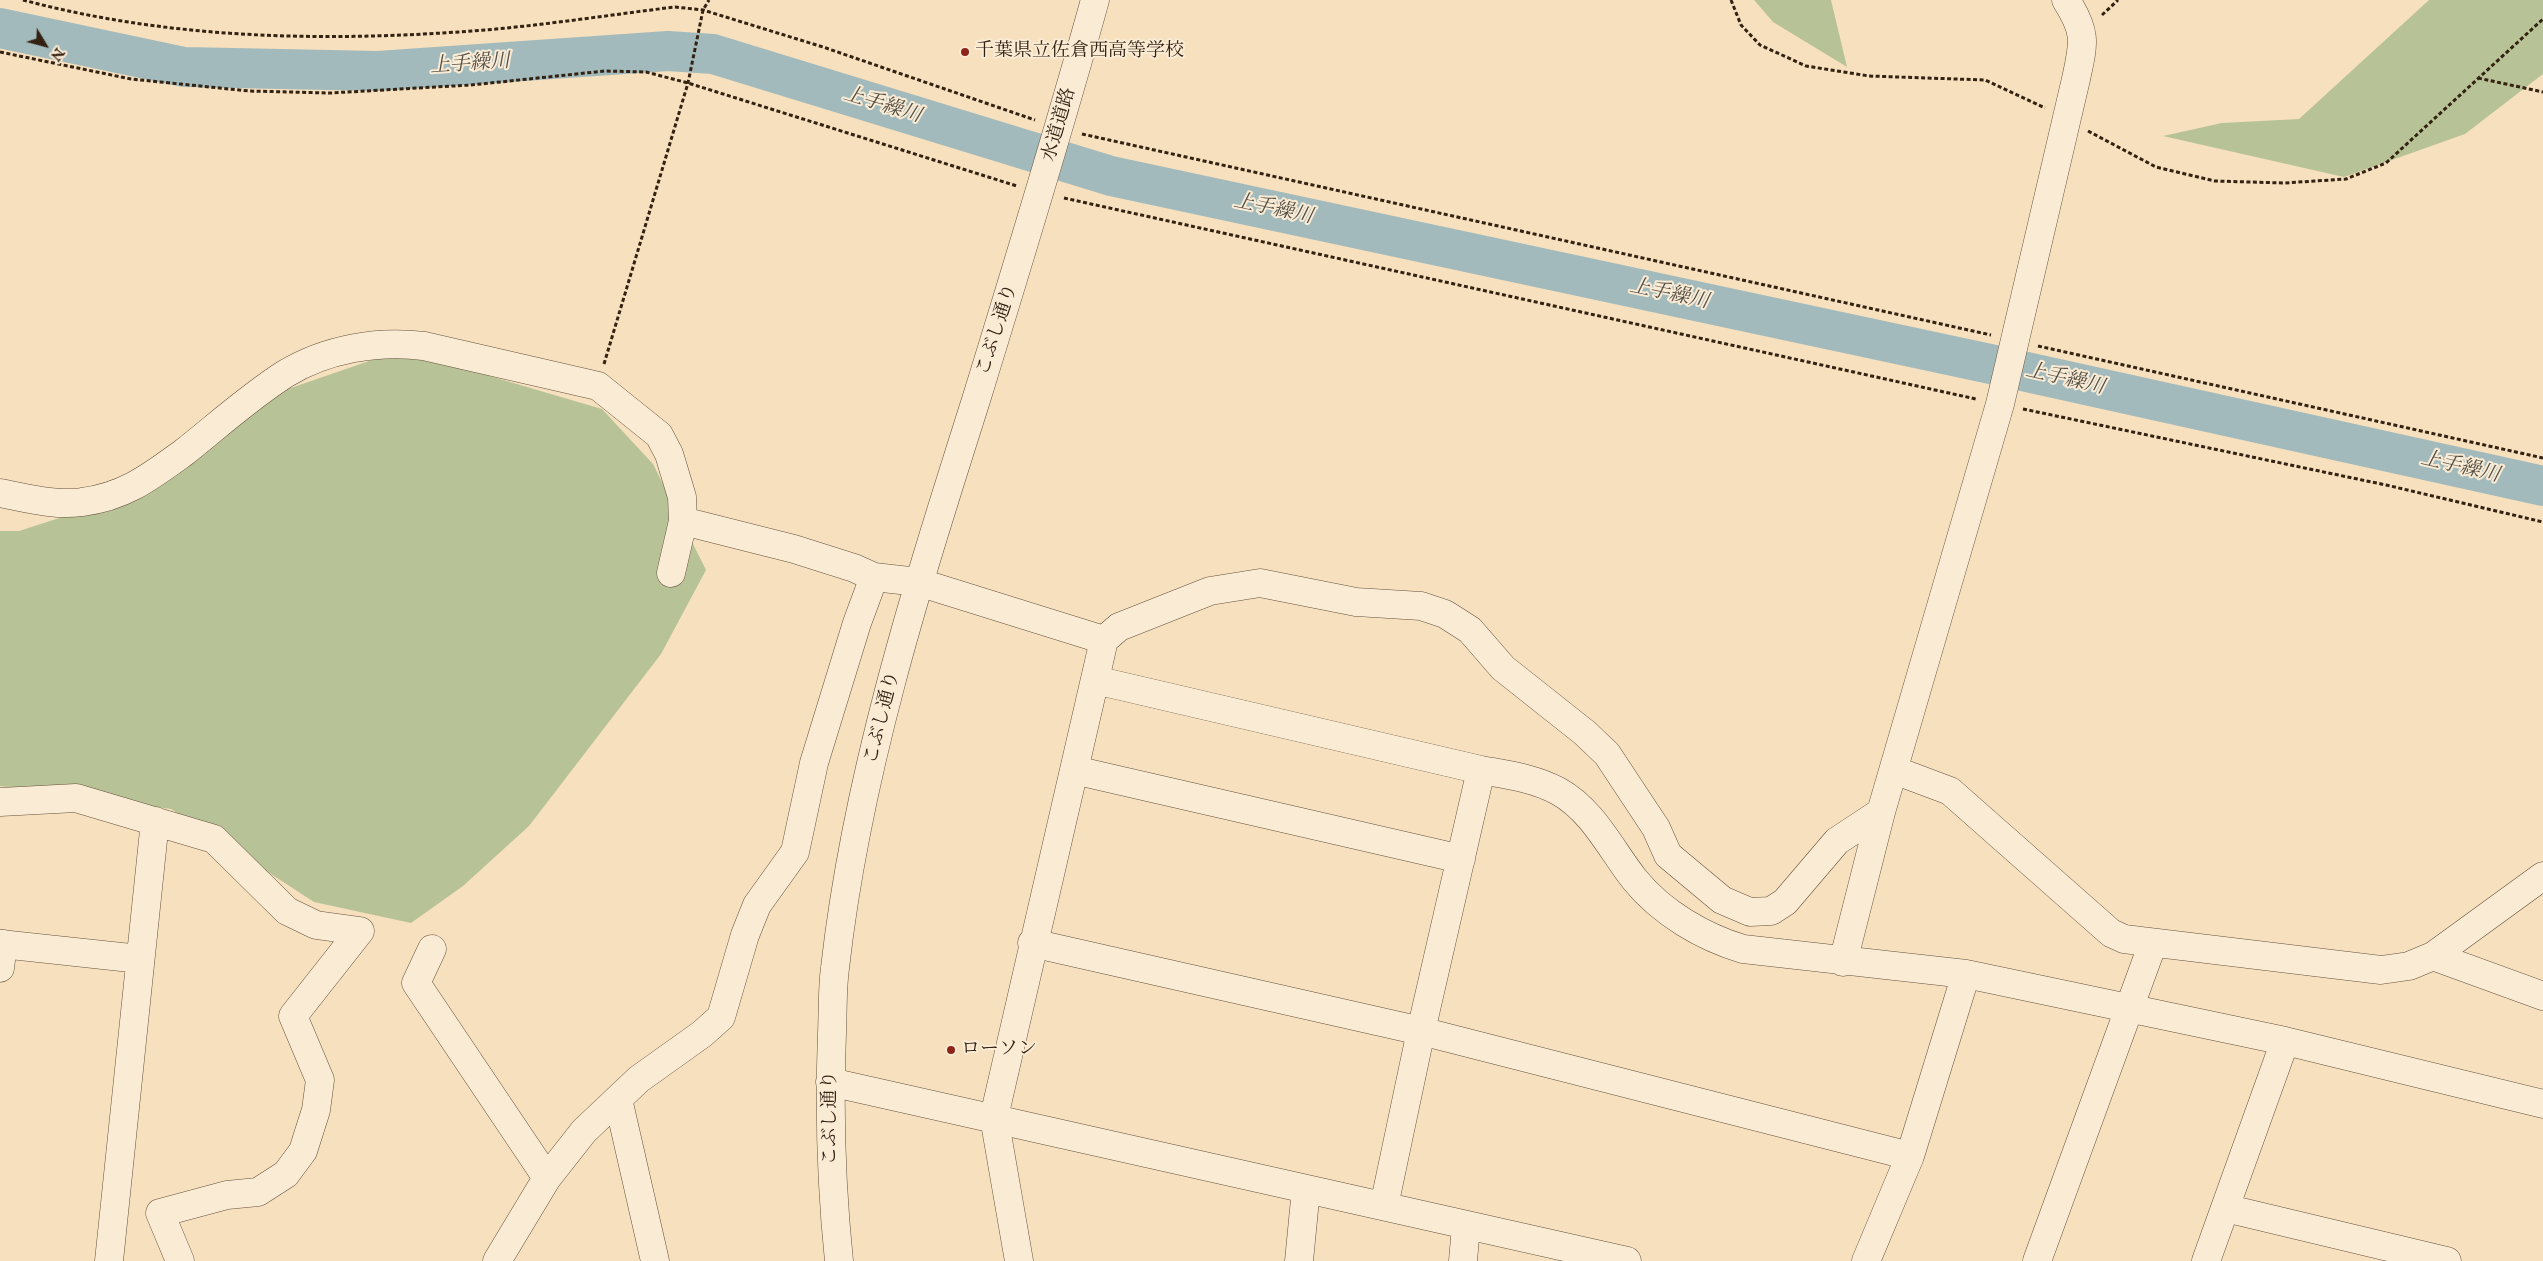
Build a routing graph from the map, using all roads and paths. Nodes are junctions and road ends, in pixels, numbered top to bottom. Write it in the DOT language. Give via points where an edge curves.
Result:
graph roads {
  1 [pos="22,0"];
  2 [pos="709,0"];
  3 [pos="1095,0"];
  4 [pos="1731,0"];
  5 [pos="2066,0"];
  6 [pos="703,10"];
  7 [pos="2543,20"];
  8 [pos="0,52"];
  9 [pos="2477,77"];
  10 [pos="688,83"];
  11 [pos="2543,92"];
  12 [pos="2066,118"];
  13 [pos="1059,129"];
  14 [pos="1041,193"];
  15 [pos="2015,340"];
  16 [pos="598,386"];
  17 [pos="2000,404"];
  18 [pos="2543,458"];
  19 [pos="0,492"];
  20 [pos="683,521"];
  21 [pos="2543,522"];
  22 [pos="671,573"];
  23 [pos="874,577"];
  24 [pos="918,582"];
  25 [pos="1104,640"];
  26 [pos="1095,680"];
  27 [pos="1074,770"];
  28 [pos="1481,770"];
  29 [pos="1894,770"];
  30 [pos="0,802"];
  31 [pos="1881,812"];
  32 [pos="155,821"];
  33 [pos="1461,859"];
  34 [pos="2543,876"];
  35 [pos="1032,943"];
  36 [pos="2153,943"];
  37 [pos="432,948"];
  38 [pos="1,952"];
  39 [pos="2433,956"];
  40 [pos="140,959"];
  41 [pos="1843,962"];
  42 [pos="1966,974"];
  43 [pos="2543,996"];
  44 [pos="2130,1009"];
  45 [pos="1421,1031"];
  46 [pos="2285,1041"];
  47 [pos="830,1082"];
  48 [pos="618,1099"];
  49 [pos="2543,1104"];
  50 [pos="994,1117"];
  51 [pos="1910,1156"];
  52 [pos="548,1178"];
  53 [pos="1306,1189"];
  54 [pos="1384,1206"];
  55 [pos="2225,1208"];
  56 [pos="1466,1226"];
  57 [pos="109,1261"];
  58 [pos="180,1261"];
  59 [pos="497,1261"];
  60 [pos="654,1261"];
  61 [pos="839,1261"];
  62 [pos="1019,1261"];
  63 [pos="1299,1261"];
  64 [pos="1464,1261"];
  65 [pos="1627,1261"];
  66 [pos="1866,1261"];
  67 [pos="2037,1261"];
  68 [pos="2206,1261"];
  69 [pos="2447,1261"];
  1 -- 6 [label="path" via="69,12 191,31 313,38 473,31 675,7"];
  2 -- 6 [label="path"];
  3 -- 13 [label="street, 水道道路"];
  4 -- 12 [label="path" via="1741,25 1760,45 1806,66 1869,76 1985,80"];
  5 -- 12 [label="street" via="2083,33 2083,50"];
  6 -- 10 [label="path"];
  6 -- 13 [label="path" via="842,53"];
  7 -- 9 [label="path"];
  8 -- 10 [label="path" via="131,79 249,91 330,93 471,85 605,71 646,72"];
  9 -- 11 [label="path"];
  9 -- 12 [label="path" via="2386,162 2346,178 2284,183 2215,181 2156,167"];
  10 -- 14 [label="path"];
  10 -- 16 [label="path"];
  12 -- 15 [label="street"];
  13 -- 14 [label="street, 水道道路"];
  13 -- 15 [label="path"];
  14 -- 17 [label="path"];
  14 -- 24 [label="street, こぶし通り"];
  15 -- 17 [label="street"];
  15 -- 18 [label="path"];
  16 -- 19 [label="street" via="424,346 395,342 358,347 326,356 286,374 142,483 113,496 55,504"];
  16 -- 20 [label="street" via="659,435 669,454 682,497"];
  17 -- 21 [label="path" via="2386,485"];
  17 -- 29 [label="street"];
  20 -- 22 [label="street"];
  20 -- 23 [label="street" via="794,549"];
  23 -- 24 [label="street"];
  23 -- 48 [label="street" via="814,764 796,852 757,905 721,1017 639,1079"];
  24 -- 25 [label="street"];
  24 -- 47 [label="street, こぶし通り" via="858,820 835,970"];
  25 -- 26 [label="street"];
  25 -- 31 [label="street" via="1120,627 1200,594 1260,583 1356,602 1421,606 1445,614 1470,630 1503,668 1607,754 1656,828 1668,854 1722,900 1750,912 1771,911 1785,902 1837,841"];
  26 -- 27 [label="street"];
  26 -- 28 [label="street"];
  27 -- 33 [label="street"];
  27 -- 35 [label="street"];
  28 -- 33 [label="street"];
  28 -- 41 [label="street" via="1528,778 1559,791 1580,806 1636,881 1670,912 1718,941 1744,949"];
  29 -- 31 [label="street"];
  29 -- 36 [label="street" via="1950,791 2111,933 2124,939"];
  30 -- 32 [label="street" via="76,798"];
  31 -- 41 [label="street"];
  32 -- 40 [label="street"];
  32 -- 58 [label="street" via="214,839 287,911 316,925 360,931 293,1016 320,1080 316,1110 303,1151 286,1174 258,1192 227,1195 160,1213"];
  33 -- 45 [label="street"];
  34 -- 39 [label="street"];
  35 -- 45 [label="street"];
  35 -- 50 [label="street"];
  36 -- 39 [label="street" via="2381,970 2409,966"];
  36 -- 44 [label="street"];
  37 -- 52 [label="street" via="416,983"];
  38 -- 40 [label="street"];
  39 -- 43 [label="street"];
  40 -- 57 [label="street"];
  41 -- 42 [label="street"];
  42 -- 44 [label="street"];
  42 -- 51 [label="street"];
  44 -- 46 [label="street"];
  44 -- 67 [label="street"];
  45 -- 51 [label="street"];
  45 -- 54 [label="street"];
  46 -- 49 [label="street"];
  46 -- 55 [label="street"];
  47 -- 50 [label="street"];
  47 -- 61 [label="street, こぶし通り" via="831,1184"];
  48 -- 52 [label="street" via="584,1131"];
  48 -- 60 [label="street"];
  50 -- 53 [label="street"];
  50 -- 62 [label="street"];
  51 -- 66 [label="street"];
  52 -- 59 [label="street"];
  53 -- 54 [label="street"];
  53 -- 63 [label="street"];
  54 -- 56 [label="street"];
  55 -- 68 [label="street"];
  55 -- 69 [label="street"];
  56 -- 64 [label="street"];
  56 -- 65 [label="street"];
}
